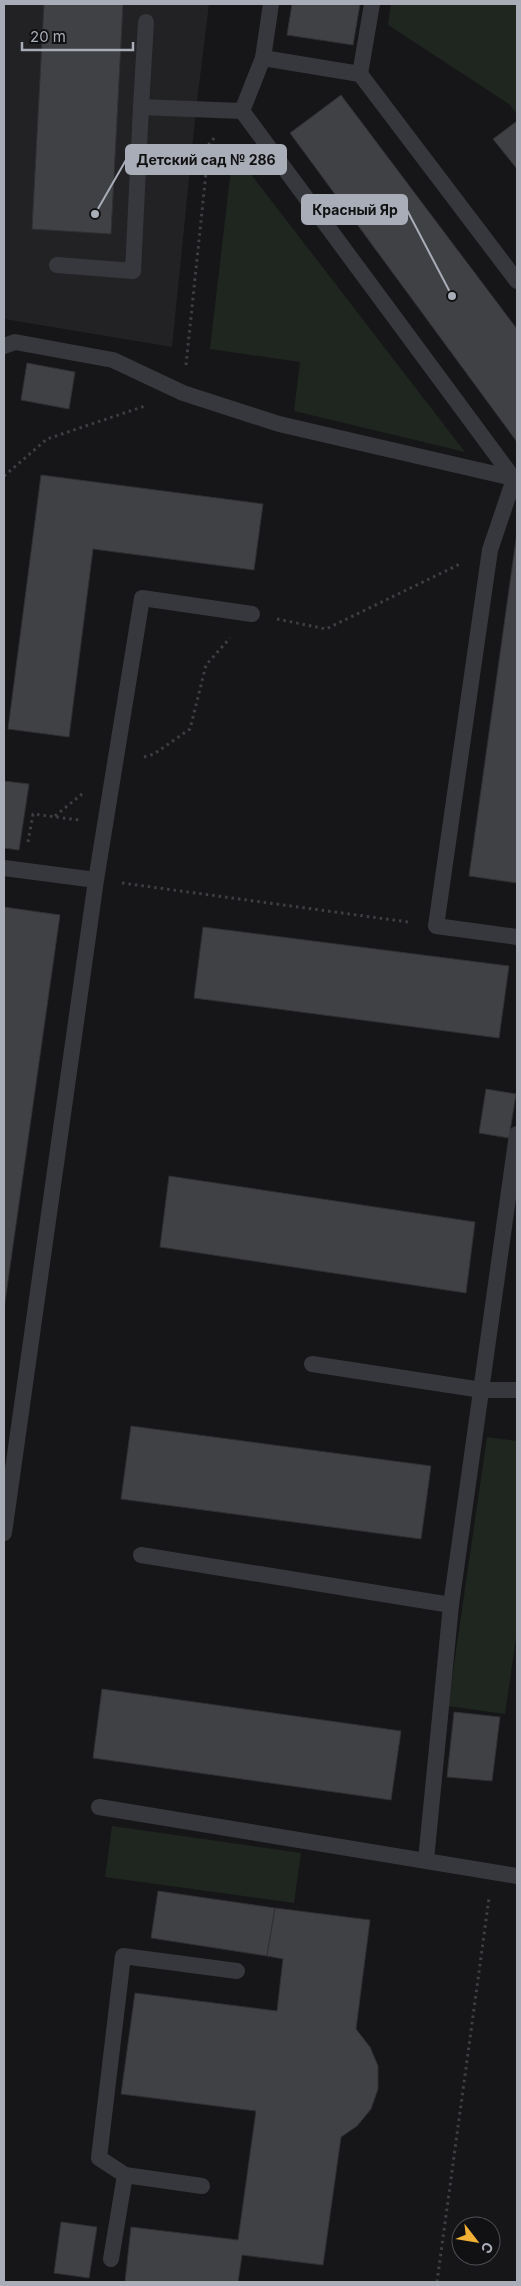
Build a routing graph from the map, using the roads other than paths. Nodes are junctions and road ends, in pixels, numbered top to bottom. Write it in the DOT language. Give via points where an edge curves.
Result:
graph roads {
  1 [pos="271,4"];
  2 [pos="372,4"];
  3 [pos="146,22"];
  4 [pos="263,58"];
  5 [pos="360,74"];
  6 [pos="141,107"];
  7 [pos="242,111"];
  8 [pos="57,265"];
  9 [pos="517,282"];
  10 [pos="4,346"];
  11 [pos="516,479"];
  12 [pos="252,614"];
  13 [pos="4,868"];
  14 [pos="96,880"];
  15 [pos="517,937"];
  16 [pos="517,1134"];
  17 [pos="312,1364"];
  18 [pos="482,1390"];
  19 [pos="517,1390"];
  20 [pos="4,1533"];
  21 [pos="141,1556"];
  22 [pos="451,1605"];
  23 [pos="99,1806"];
  24 [pos="426,1860"];
  25 [pos="517,1876"];
  26 [pos="237,1971"];
  27 [pos="126,2175"];
  28 [pos="202,2186"];
  29 [pos="111,2259"];
  1 -- 4 [label="lane"];
  2 -- 5 [label="lane"];
  3 -- 6 [label="lane"];
  4 -- 5 [label="lane"];
  4 -- 7 [label="lane"];
  5 -- 9 [label="lane"];
  6 -- 7 [label="lane"];
  6 -- 8 [label="lane" via="133,271"];
  7 -- 11 [label="lane"];
  10 -- 11 [label="lane" via="15,342 113,360 183,393 280,424"];
  11 -- 15 [label="lane" via="490,550 436,926"];
  12 -- 14 [label="lane" via="142,598"];
  13 -- 14 [label="lane"];
  14 -- 20 [label="lane"];
  16 -- 18 [label="lane"];
  17 -- 18 [label="lane"];
  18 -- 19 [label="lane"];
  18 -- 22 [label="lane"];
  21 -- 22 [label="lane"];
  22 -- 24 [label="lane"];
  23 -- 24 [label="lane"];
  24 -- 25 [label="lane"];
  26 -- 27 [label="lane" via="123,1956 99,2158"];
  27 -- 28 [label="lane"];
  27 -- 29 [label="lane"];
}
